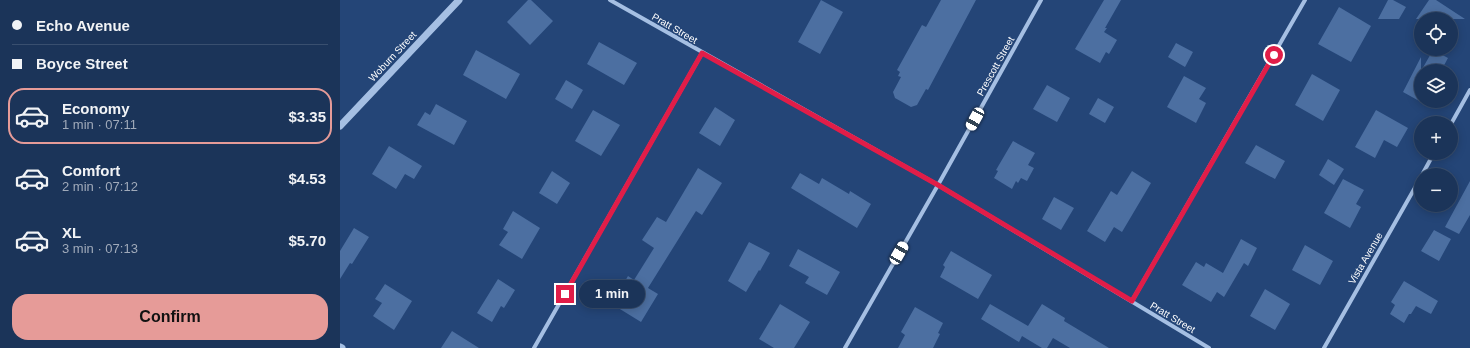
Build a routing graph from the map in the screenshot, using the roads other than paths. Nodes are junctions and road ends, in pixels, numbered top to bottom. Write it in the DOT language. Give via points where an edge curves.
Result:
graph roads {
  1 [pos="460,0"];
  2 [pos="610,0"];
  3 [pos="1041,0"];
  4 [pos="1305,0"];
  5 [pos="702,53"];
  6 [pos="1470,90"];
  7 [pos="1455,116"];
  8 [pos="340,126"];
  9 [pos="938,185"];
  10 [pos="1414,188"];
  11 [pos="1132,301"];
  12 [pos="534,348"];
  13 [pos="845,348"];
  14 [pos="1209,348"];
  15 [pos="1324,348"];
  1 -- 8 [label="street, Woburn Street"];
  2 -- 5 [label="street, Pratt Street"];
  3 -- 9 [label="street, Prescott Street"];
  4 -- 11 [label="street"];
  5 -- 9 [label="street, Pratt Street"];
  5 -- 12 [label="street"];
  6 -- 7 [label="street"];
  9 -- 11 [label="street, Pratt Street"];
  9 -- 13 [label="street, Prescott Street"];
  10 -- 15 [label="street, Vista Avenue"];
  11 -- 14 [label="street, Pratt Street"];
}
